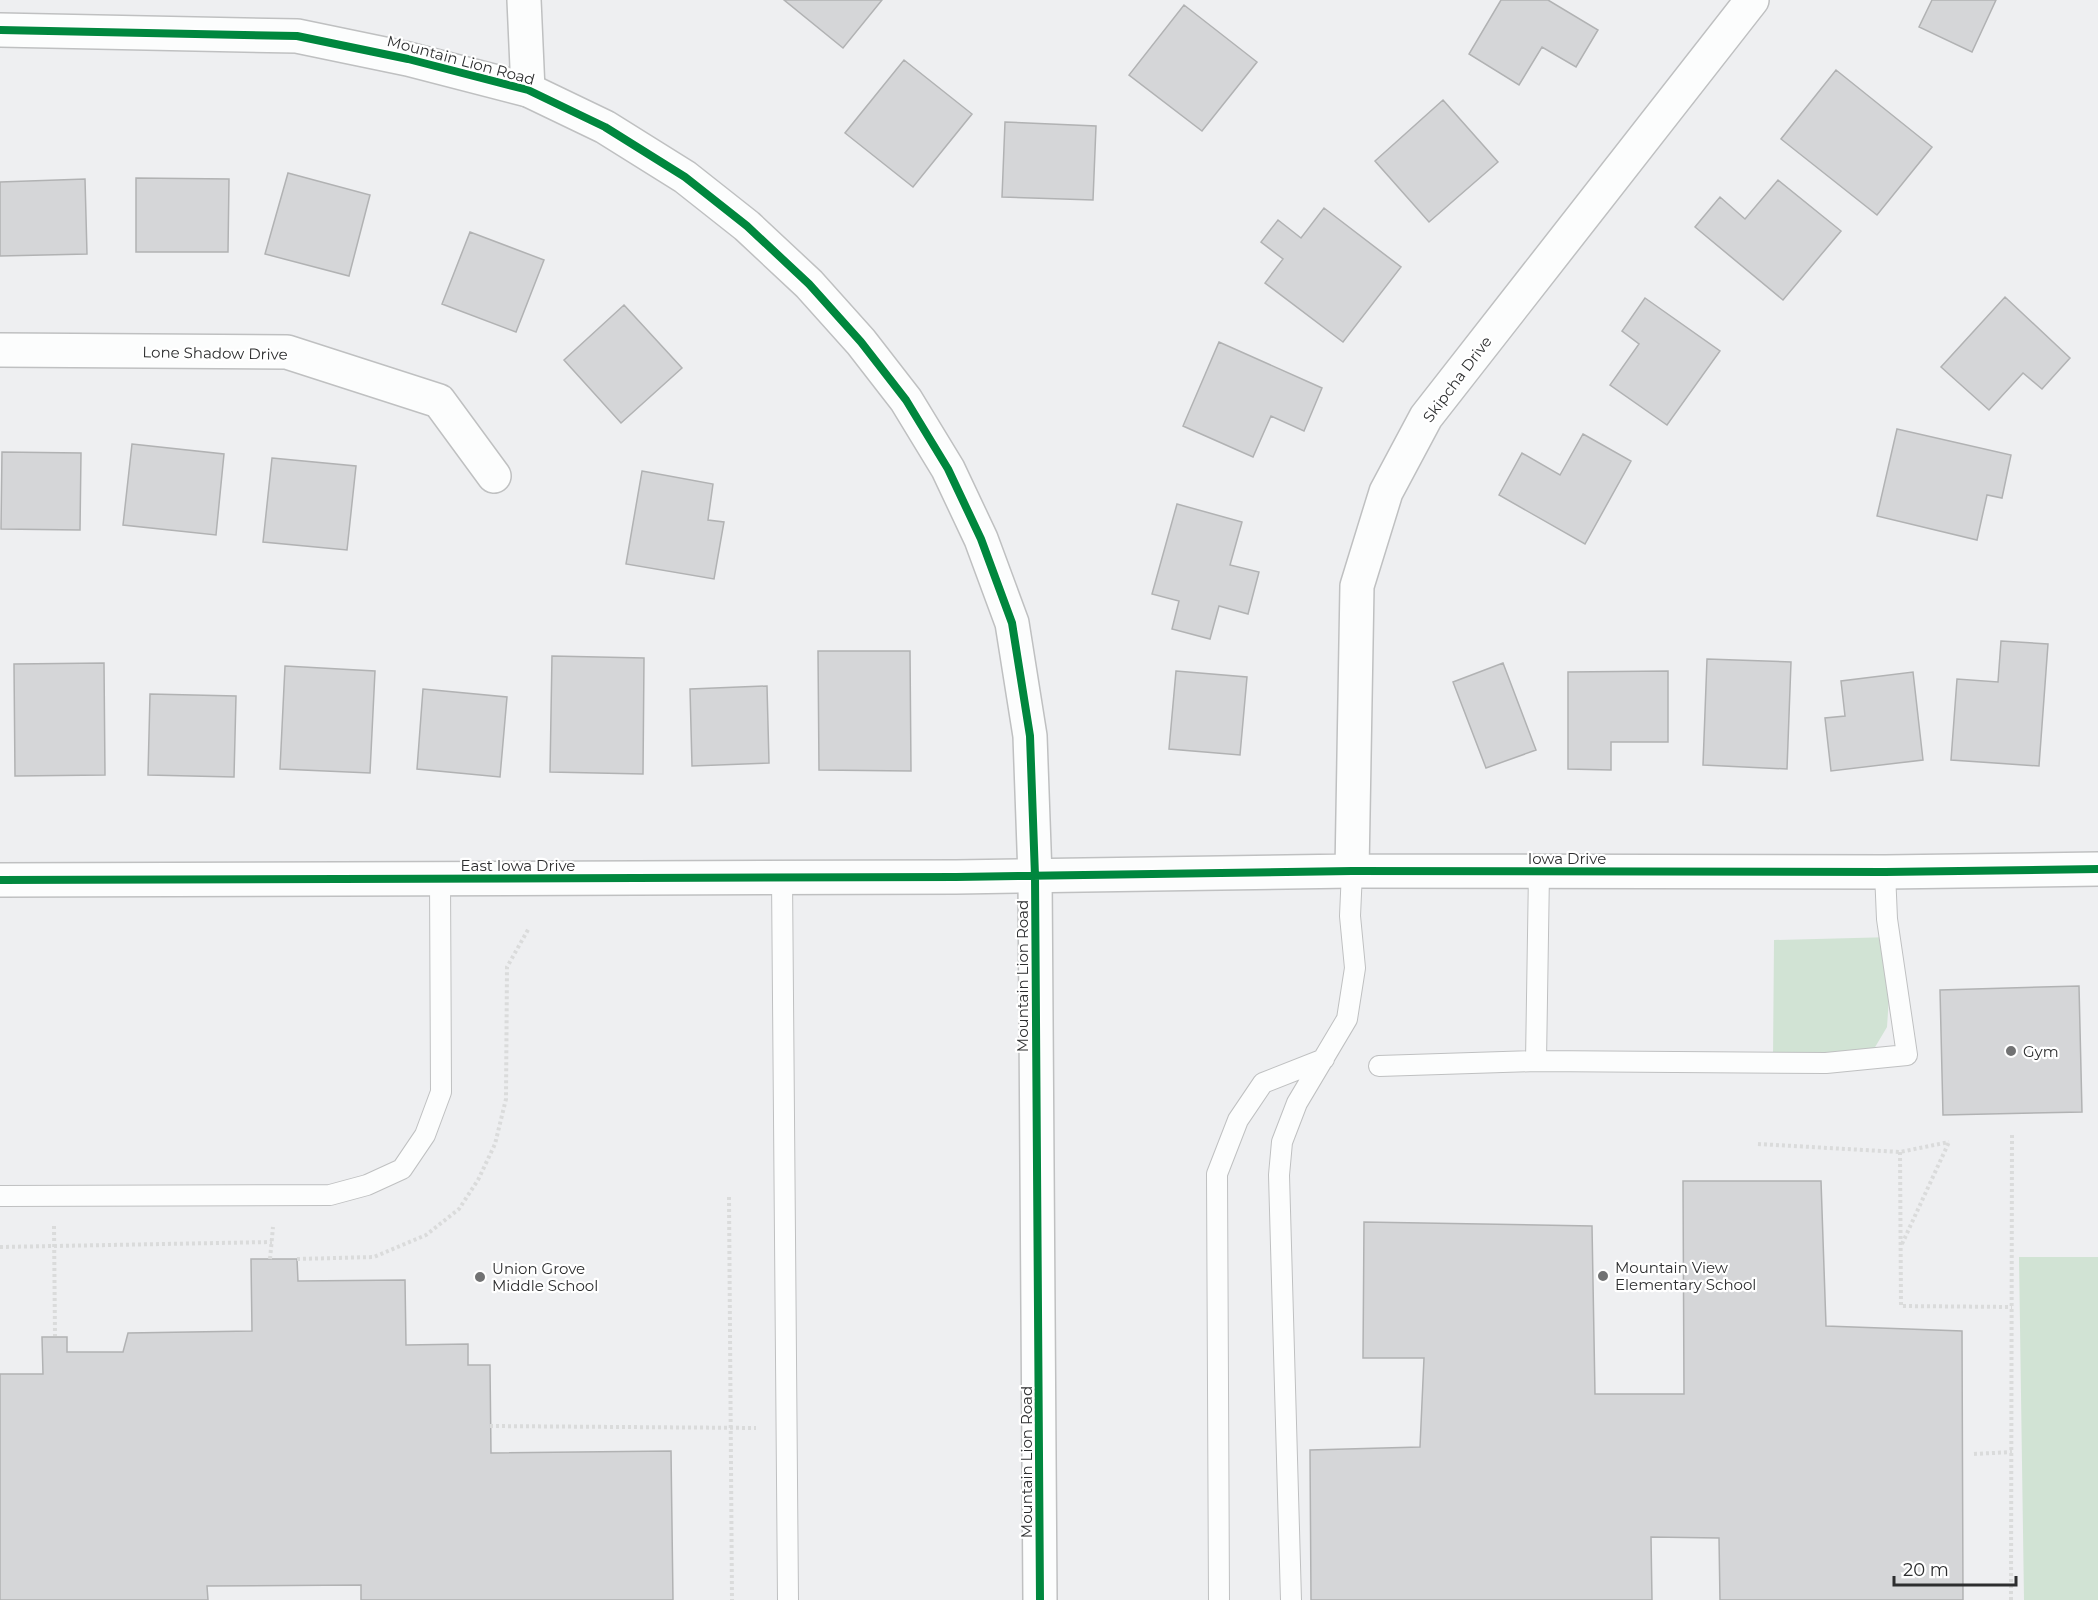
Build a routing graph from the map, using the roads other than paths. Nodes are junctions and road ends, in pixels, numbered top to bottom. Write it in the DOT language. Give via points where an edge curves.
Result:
graph roads {
  1 [pos="524,0"];
  2 [pos="1752,0"];
  3 [pos="0,30"];
  4 [pos="528,90"];
  5 [pos="0,350"];
  6 [pos="494,476"];
  7 [pos="2098,869"];
  8 [pos="1352,871"];
  9 [pos="1539,872"];
  10 [pos="1885,872"];
  11 [pos="1035,876"];
  12 [pos="782,877"];
  13 [pos="440,878"];
  14 [pos="0,880"];
  15 [pos="1324,1059"];
  16 [pos="1536,1061"];
  17 [pos="1379,1066"];
  18 [pos="0,1196"];
  19 [pos="788,1600"];
  20 [pos="1040,1600"];
  21 [pos="1219,1600"];
  22 [pos="1291,1600"];
  1 -- 4 [label="street"];
  2 -- 8 [label="street, Skipcha Drive" via="1426,417 1386,492 1357,586"];
  3 -- 4 [label="street, Mountain Lion Road" via="297,36"];
  4 -- 11 [label="street, Mountain Lion Road" via="605,126 685,177 747,226 809,284 906,400 953,479 981,539 1012,623 1030,736"];
  5 -- 6 [label="street, Lone Shadow Drive" via="287,352 439,401"];
  7 -- 10 [label="street, Iowa Drive"];
  8 -- 9 [label="street, Iowa Drive"];
  8 -- 11 [label="street, Iowa Drive"];
  8 -- 15 [label="lane" via="1350,916 1355,968 1347,1019"];
  9 -- 10 [label="street, Iowa Drive"];
  9 -- 16 [label="lane"];
  10 -- 16 [label="lane" via="1887,919 1908,1056 1826,1063"];
  11 -- 12 [label="street, East Iowa Drive"];
  11 -- 20 [label="street, Mountain Lion Road"];
  12 -- 13 [label="street, East Iowa Drive"];
  12 -- 19 [label="lane"];
  13 -- 14 [label="street, East Iowa Drive"];
  13 -- 18 [label="lane" via="441,1092 425,1135 402,1169 367,1185 330,1195"];
  15 -- 21 [label="lane" via="1263,1083 1238,1120 1217,1174"];
  15 -- 22 [label="lane" via="1297,1103 1282,1142 1279,1175"];
  16 -- 17 [label="lane"];
}
